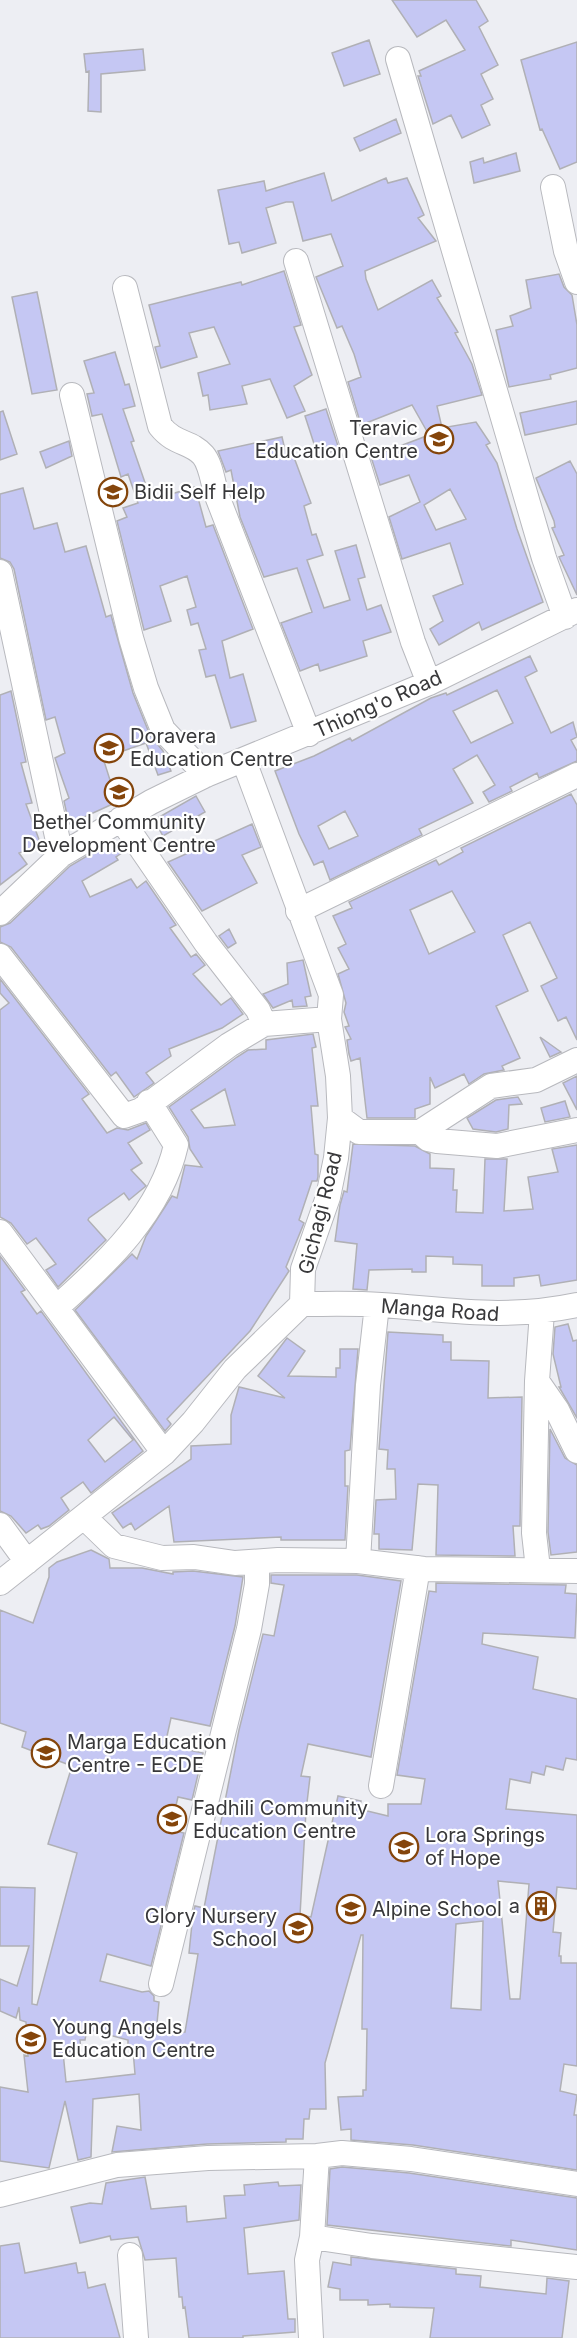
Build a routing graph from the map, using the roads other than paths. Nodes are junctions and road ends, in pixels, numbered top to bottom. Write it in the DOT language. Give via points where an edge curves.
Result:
graph roads {
  1 [pos="398,59"];
  2 [pos="553,187"];
  3 [pos="296,261"];
  4 [pos="577,282"];
  5 [pos="125,288"];
  6 [pos="72,395"];
  7 [pos="0,572"];
  8 [pos="571,613"];
  9 [pos="429,683"];
  10 [pos="309,734"];
  11 [pos="244,761"];
  12 [pos="206,775"];
  13 [pos="576,778"];
  14 [pos="121,819"];
  15 [pos="61,855"];
  16 [pos="298,911"];
  17 [pos="0,913"];
  18 [pos="0,956"];
  19 [pos="329,1019"];
  20 [pos="264,1024"];
  21 [pos="577,1060"];
  22 [pos="149,1102"];
  23 [pos="340,1118"];
  24 [pos="577,1130"];
  25 [pos="420,1132"];
  26 [pos="0,1232"];
  27 [pos="302,1304"];
  28 [pos="377,1305"];
  29 [pos="577,1305"];
  30 [pos="57,1306"];
  31 [pos="542,1312"];
  32 [pos="537,1380"];
  33 [pos="577,1451"];
  34 [pos="164,1453"];
  35 [pos="85,1518"];
  36 [pos="0,1525"];
  37 [pos="27,1562"];
  38 [pos="257,1562"];
  39 [pos="358,1562"];
  40 [pos="418,1568"];
  41 [pos="538,1569"];
  42 [pos="577,1571"];
  43 [pos="0,1583"];
  44 [pos="381,1786"];
  45 [pos="161,1984"];
  46 [pos="317,2156"];
  47 [pos="577,2184"];
  48 [pos="0,2195"];
  49 [pos="312,2237"];
  50 [pos="130,2255"];
  51 [pos="577,2267"];
  52 [pos="136,2338"];
  53 [pos="311,2338"];
  1 -- 8 [label="street" via="538,535"];
  2 -- 4 [label="street"];
  3 -- 9 [label="street"];
  5 -- 10 [label="street" via="160,426 170,437 205,457"];
  6 -- 12 [label="street" via="146,688 163,730"];
  7 -- 15 [label="street"];
  8 -- 9 [label="street, Thiong'o Road"];
  9 -- 10 [label="street, Thiong'o Road"];
  10 -- 11 [label="street, Thiong'o Road"];
  11 -- 12 [label="street, Thiong'o Road"];
  11 -- 16 [label="street, Gichagi Road"];
  12 -- 14 [label="street, Thiong'o Road"];
  13 -- 16 [label="street"];
  14 -- 15 [label="street, Thiong'o Road"];
  14 -- 20 [label="street" via="206,943 258,1010"];
  15 -- 17 [label="street, Thiong'o Road"];
  16 -- 19 [label="street, Gichagi Road" via="331,995"];
  18 -- 22 [label="street" via="124,1116 141,1110"];
  19 -- 20 [label="street"];
  19 -- 23 [label="street, Gichagi Road"];
  20 -- 22 [label="street"];
  21 -- 25 [label="street" via="536,1080 491,1086"];
  22 -- 30 [label="street" via="176,1145 166,1179 118,1249"];
  23 -- 25 [label="street" via="359,1132"];
  23 -- 27 [label="street, Gichagi Road" via="328,1197 303,1269"];
  24 -- 25 [label="street" via="497,1146 437,1141"];
  26 -- 30 [label="street"];
  27 -- 28 [label="street, Manga Road"];
  27 -- 34 [label="street" via="235,1369"];
  28 -- 31 [label="street, Manga Road" via="495,1315"];
  28 -- 39 [label="street" via="368,1385"];
  29 -- 31 [label="street, Manga Road"];
  30 -- 34 [label="street"];
  31 -- 32 [label="street"];
  32 -- 33 [label="street"];
  32 -- 41 [label="street" via="534,1533"];
  34 -- 35 [label="street"];
  35 -- 37 [label="street"];
  35 -- 38 [label="street" via="114,1545 162,1558"];
  36 -- 37 [label="street"];
  37 -- 43 [label="street"];
  38 -- 39 [label="street"];
  38 -- 45 [label="street" via="249,1629"];
  39 -- 40 [label="street"];
  40 -- 41 [label="street"];
  40 -- 44 [label="street"];
  41 -- 42 [label="street"];
  46 -- 47 [label="street" via="342,2153 411,2159"];
  46 -- 48 [label="street" via="117,2165"];
  46 -- 49 [label="street"];
  49 -- 51 [label="street"];
  49 -- 53 [label="street" via="307,2260"];
  50 -- 52 [label="street"];
}
